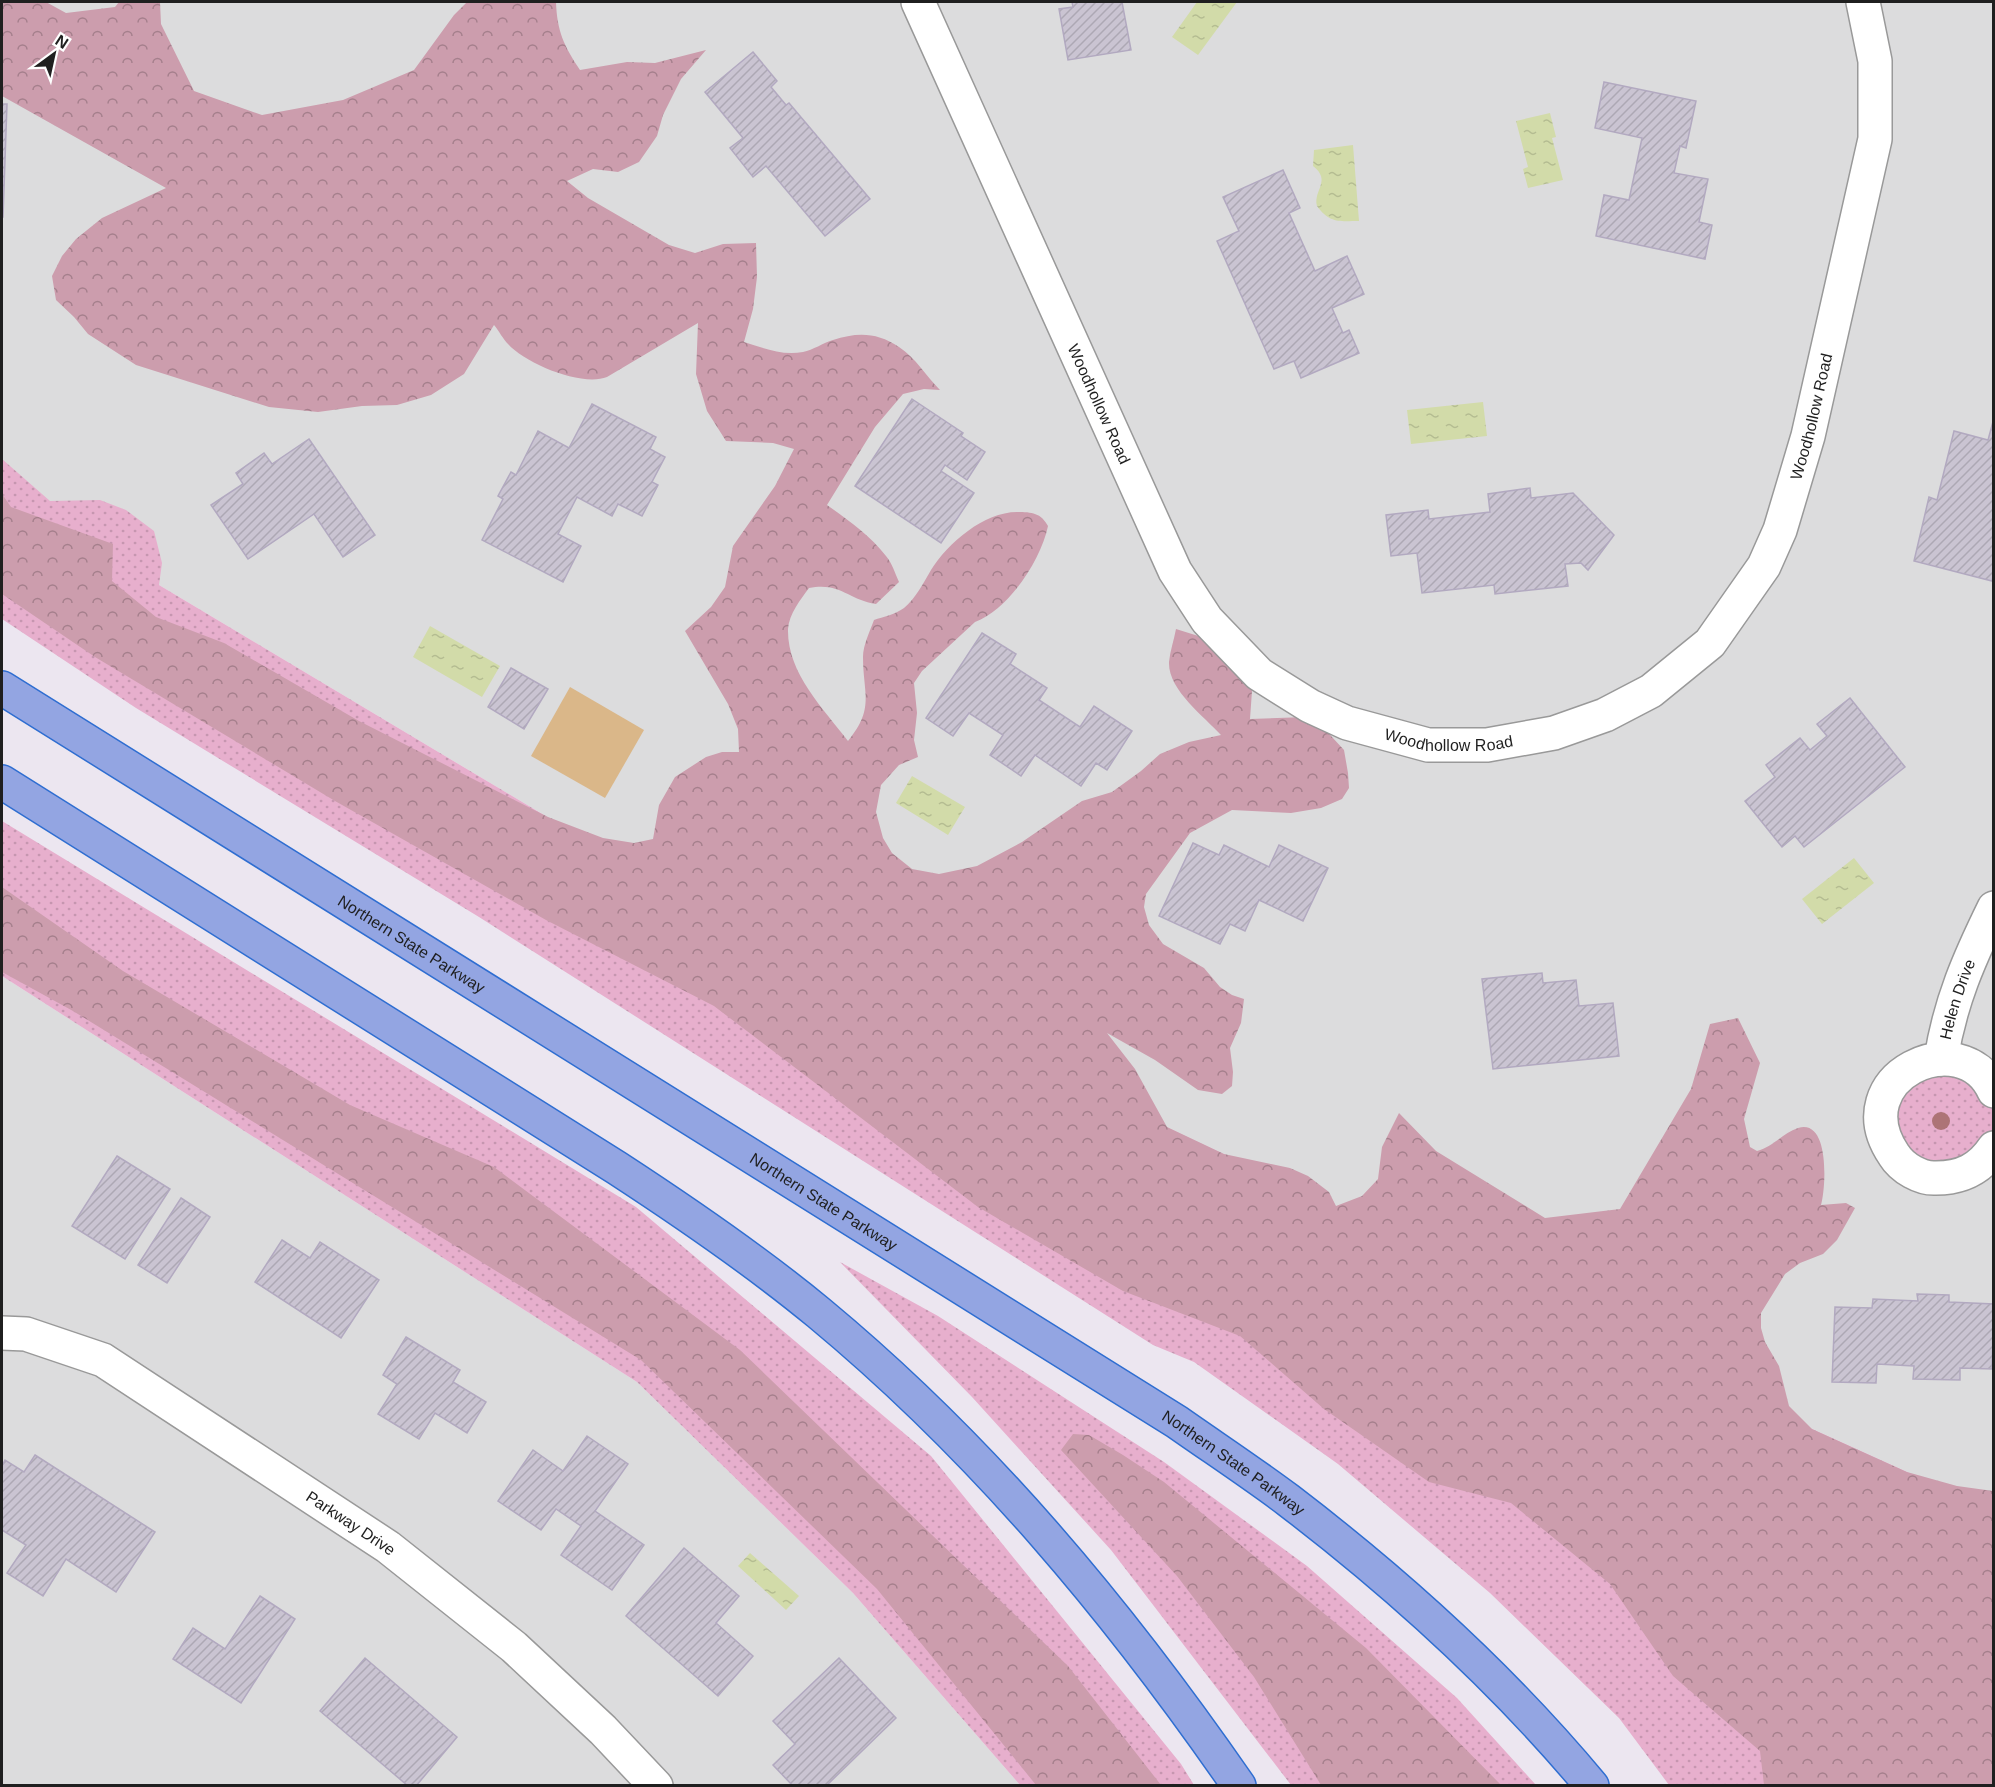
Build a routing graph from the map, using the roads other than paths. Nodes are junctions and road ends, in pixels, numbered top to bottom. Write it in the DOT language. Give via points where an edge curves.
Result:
graph roads {
  1 [pos="918,2"];
  2 [pos="1863,2"];
  3 [pos="2,688"];
  4 [pos="2,782"];
  5 [pos="1994,908"];
  6 [pos="1941,1059"];
  7 [pos="1994,1091"];
  8 [pos="1994,1148"];
  9 [pos="2,1333"];
  10 [pos="656,1785"];
  11 [pos="1239,1785"];
  12 [pos="1592,1785"];
  1 -- 2 [label="street, Woodhollow Road" via="1175,571 1207,620 1259,674 1310,706 1347,723 1428,745 1487,745 1554,733 1605,715 1651,691 1710,642 1764,566 1780,530 1808,436 1875,139 1875,61"];
  3 -- 12 [label="highway, Northern State Parkway" via="1177,1422 1324,1528 1402,1593 1503,1689"];
  4 -- 11 [label="highway" via="617,1168 698,1221 819,1313 931,1413 1042,1530 1144,1654"];
  5 -- 6 [label="street, Helen Drive" via="1946,1024"];
  6 -- 7 [label="street, Helen Drive" via="1960,1062 1978,1071"];
  6 -- 8 [label="street, Helen Drive" via="1921,1062 1890,1086 1882,1104 1881,1125 1886,1144 1897,1160 1932,1179 1971,1172"];
  9 -- 10 [label="street, Parkway Drive" via="26,1334 103,1360 388,1547 514,1647"];
}
